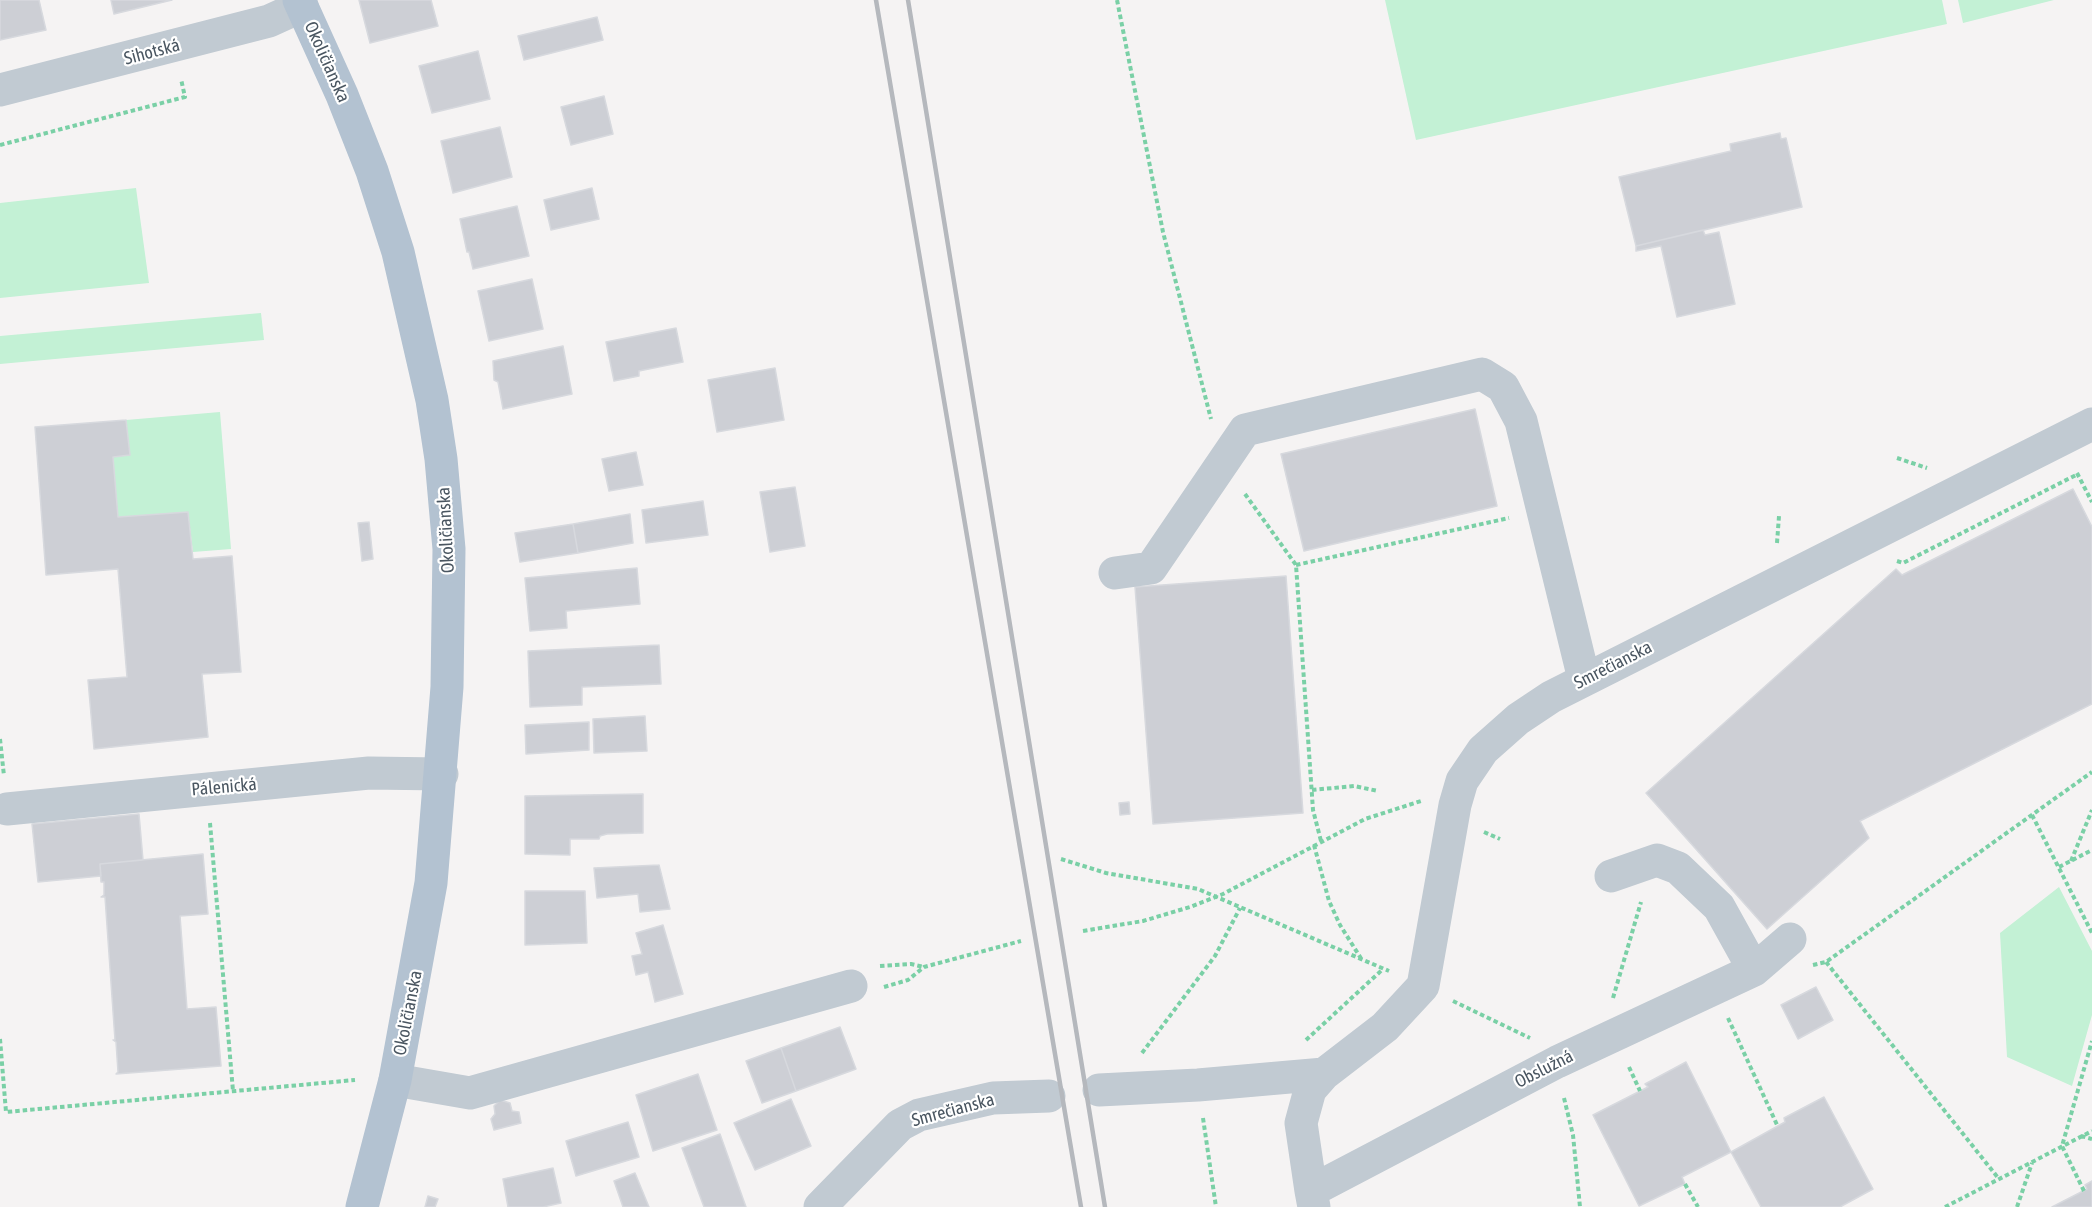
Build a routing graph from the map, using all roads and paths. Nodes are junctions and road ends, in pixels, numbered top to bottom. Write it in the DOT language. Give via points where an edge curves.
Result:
graph roads {
  1 [pos="1117,0"];
  2 [pos="301,3"];
  3 [pos="179,71"];
  4 [pos="0,90"];
  5 [pos="0,145"];
  6 [pos="2092,423"];
  7 [pos="1214,428"];
  8 [pos="1897,458"];
  9 [pos="1931,469"];
  10 [pos="1247,498"];
  11 [pos="1543,511"];
  12 [pos="1779,516"];
  13 [pos="1777,546"];
  14 [pos="1296,565"];
  15 [pos="1115,573"];
  16 [pos="1584,679"];
  17 [pos="2092,772"];
  18 [pos="442,774"];
  19 [pos="1462,782"];
  20 [pos="207,788"];
  21 [pos="1311,790"];
  22 [pos="1378,791"];
  23 [pos="7,809"];
  24 [pos="2092,810"];
  25 [pos="2032,815"];
  26 [pos="1321,841"];
  27 [pos="1314,845"];
  28 [pos="2092,850"];
  29 [pos="1062,859"];
  30 [pos="2071,861"];
  31 [pos="2059,867"];
  32 [pos="1611,876"];
  33 [pos="1643,893"];
  34 [pos="1215,897"];
  35 [pos="1240,908"];
  36 [pos="1083,931"];
  37 [pos="2092,933"];
  38 [pos="1790,939"];
  39 [pos="1022,941"];
  40 [pos="1362,960"];
  41 [pos="924,967"];
  42 [pos="1383,969"];
  43 [pos="1754,970"];
  44 [pos="851,986"];
  45 [pos="1423,986"];
  46 [pos="1714,989"];
  47 [pos="1615,1035"];
  48 [pos="0,1040"];
  49 [pos="2092,1041"];
  50 [pos="1563,1059"];
  51 [pos="1324,1074"];
  52 [pos="1264,1078"];
  53 [pos="355,1080"];
  54 [pos="395,1080"];
  55 [pos="1198,1085"];
  56 [pos="1109,1090"];
  57 [pos="234,1091"];
  58 [pos="1049,1096"];
  59 [pos="1778,1127"];
  60 [pos="2092,1131"];
  61 [pos="2082,1136"];
  62 [pos="2092,1139"];
  63 [pos="2062,1146"];
  64 [pos="2032,1162"];
  65 [pos="2000,1179"];
  66 [pos="1685,1184"];
  67 [pos="2084,1191"];
  68 [pos="1312,1199"];
  69 [pos="362,1207"];
  70 [pos="820,1207"];
  71 [pos="1216,1207"];
  72 [pos="1580,1207"];
  73 [pos="1698,1207"];
  74 [pos="1945,1207"];
  75 [pos="2017,1207"];
  1 -- 7 [label="path" via="1163,232"];
  2 -- 4 [label="street, Sihotská" via="269,21"];
  2 -- 18 [label="main road, Okoličianska" via="372,171 398,252 432,400 448,549"];
  3 -- 5 [label="path" via="185,97"];
  6 -- 16 [label="street, Smrečianska"];
  8 -- 9 [label="path"];
  10 -- 14 [label="path"];
  11 -- 14 [label="path"];
  11 -- 15 [label="street" via="1512,399 1503,387 1482,374 1245,430 1151,568"];
  11 -- 16 [label="street"];
  12 -- 13 [label="path"];
  14 -- 21 [label="path"];
  16 -- 19 [label="street, Smrečianska" via="1518,719 1484,750"];
  17 -- 25 [label="path"];
  18 -- 20 [label="street, Pálenická" via="369,773"];
  18 -- 54 [label="main road, Okoličianska" via="425,924"];
  19 -- 26 [label="path" via="1420,802 1365,819"];
  19 -- 45 [label="street, Smrečianska" via="1451,819"];
  20 -- 23 [label="street, Pálenická"];
  20 -- 57 [label="path"];
  21 -- 22 [label="path" via="1354,786"];
  21 -- 26 [label="path"];
  24 -- 30 [label="path"];
  25 -- 31 [label="path"];
  25 -- 65 [label="path" via="1826,962"];
  26 -- 27 [label="path"];
  27 -- 34 [label="path"];
  27 -- 40 [label="path" via="1329,901"];
  28 -- 30 [label="path"];
  29 -- 34 [label="path" via="1106,873 1198,889"];
  30 -- 31 [label="path"];
  31 -- 37 [label="path"];
  32 -- 43 [label="street" via="1657,860 1678,868 1719,907"];
  33 -- 47 [label="path" via="1608,1021"];
  34 -- 35 [label="path"];
  34 -- 36 [label="path" via="1143,921"];
  35 -- 40 [label="path"];
  35 -- 56 [label="path" via="1215,956"];
  38 -- 43 [label="street, Obslužná"];
  39 -- 41 [label="path"];
  40 -- 42 [label="path"];
  41 -- 44 [label="path" via="908,980 874,990"];
  41 -- 44 [label="path" via="871,966"];
  42 -- 45 [label="path"];
  42 -- 52 [label="path"];
  43 -- 46 [label="street, Obslužná"];
  44 -- 54 [label="street, Okoličianska" via="470,1093"];
  45 -- 50 [label="path"];
  45 -- 51 [label="street" via="1385,1027"];
  46 -- 47 [label="street, Obslužná"];
  46 -- 59 [label="path"];
  47 -- 50 [label="street, Obslužná"];
  48 -- 57 [label="path" via="6,1112"];
  49 -- 63 [label="path"];
  50 -- 68 [label="street, Obslužná"];
  50 -- 72 [label="path"];
  51 -- 52 [label="street"];
  51 -- 68 [label="street" via="1310,1090 1302,1123"];
  52 -- 55 [label="street"];
  53 -- 57 [label="path"];
  54 -- 69 [label="main road, Okoličianska"];
  55 -- 56 [label="street"];
  55 -- 71 [label="path"];
  58 -- 70 [label="street, Smrečianska" via="993,1098 919,1116 900,1125"];
  60 -- 61 [label="path"];
  61 -- 62 [label="path"];
  61 -- 63 [label="path"];
  63 -- 64 [label="path"];
  63 -- 67 [label="path"];
  64 -- 65 [label="path"];
  64 -- 75 [label="path"];
  65 -- 74 [label="path"];
  66 -- 73 [label="path"];
}
